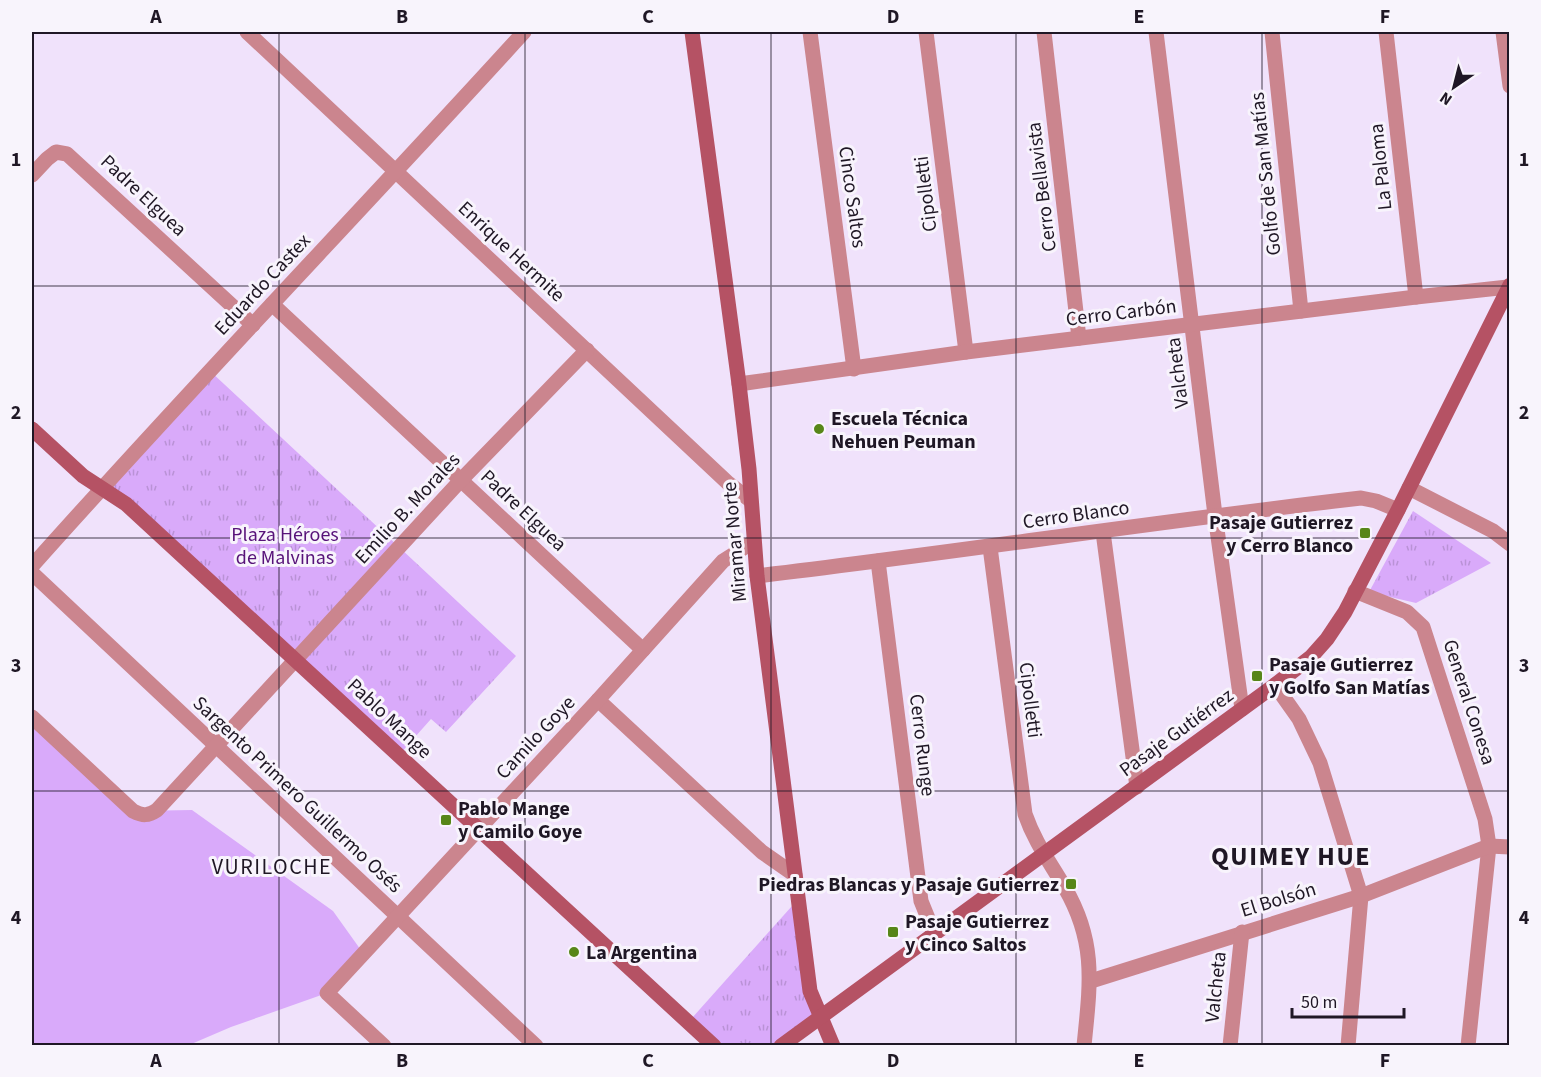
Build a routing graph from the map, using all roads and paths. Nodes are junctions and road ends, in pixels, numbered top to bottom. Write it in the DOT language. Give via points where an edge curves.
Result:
graph roads {
  1 [pos="246,32"];
  2 [pos="524,32"];
  3 [pos="692,32"];
  4 [pos="810,32"];
  5 [pos="926,32"];
  6 [pos="1044,32"];
  7 [pos="1156,32"];
  8 [pos="1272,32"];
  9 [pos="1386,32"];
  10 [pos="1503,32"];
  11 [pos="1509,86"];
  12 [pos="397,172"];
  13 [pos="32,175"];
  14 [pos="1509,288"];
  15 [pos="1416,297"];
  16 [pos="272,304"];
  17 [pos="1301,311"];
  18 [pos="253,324"];
  19 [pos="1192,325"];
  20 [pos="1079,338"];
  21 [pos="586,350"];
  22 [pos="966,352"];
  23 [pos="854,369"];
  24 [pos="739,384"];
  25 [pos="32,429"];
  26 [pos="461,480"];
  27 [pos="101,487"];
  28 [pos="1409,488"];
  29 [pos="750,501"];
  30 [pos="1398,510"];
  31 [pos="1215,514"];
  32 [pos="1103,532"];
  33 [pos="753,542"];
  34 [pos="1509,543"];
  35 [pos="990,547"];
  36 [pos="878,561"];
  37 [pos="32,566"];
  38 [pos="32,573"];
  39 [pos="757,576"];
  40 [pos="1355,591"];
  41 [pos="643,650"];
  42 [pos="296,660"];
  43 [pos="1275,686"];
  44 [pos="598,700"];
  45 [pos="1242,709"];
  46 [pos="32,717"];
  47 [pos="217,745"];
  48 [pos="1137,787"];
  49 [pos="479,829"];
  50 [pos="1489,846"];
  51 [pos="1509,847"];
  52 [pos="1043,855"];
  53 [pos="795,875"];
  54 [pos="1361,896"];
  55 [pos="397,916"];
  56 [pos="1242,932"];
  57 [pos="934,933"];
  58 [pos="1091,981"];
  59 [pos="821,1016"];
  60 [pos="384,1046"];
  61 [pos="536,1046"];
  62 [pos="714,1046"];
  63 [pos="781,1046"];
  64 [pos="832,1046"];
  65 [pos="1084,1046"];
  66 [pos="1230,1046"];
  67 [pos="1348,1046"];
  68 [pos="1468,1046"];
  1 -- 12 [label="street, Enrique Hermite"];
  2 -- 12 [label="street, Eduardo Castex"];
  3 -- 24 [label="street, Miramar Norte"];
  4 -- 23 [label="street, Cinco Saltos"];
  5 -- 22 [label="street, Cipolletti"];
  6 -- 20 [label="street, Cerro Bellavista"];
  7 -- 19 [label="street, Valcheta"];
  8 -- 17 [label="street, Golfo de San Matías"];
  9 -- 15 [label="street, La Paloma"];
  10 -- 11 [label="street"];
  12 -- 16 [label="street, Eduardo Castex"];
  12 -- 21 [label="street, Enrique Hermite"];
  13 -- 18 [label="street, Padre Elguea" via="56,152 67,154"];
  14 -- 15 [label="street, Cerro Carbón"];
  14 -- 28 [label="street, Pasaje Gutiérrez"];
  15 -- 17 [label="street, Cerro Carbón"];
  16 -- 18 [label="street, Eduardo Castex"];
  16 -- 26 [label="street, Padre Elguea"];
  17 -- 19 [label="street, Cerro Carbón"];
  18 -- 27 [label="street, Eduardo Castex"];
  19 -- 20 [label="street, Cerro Carbón"];
  19 -- 31 [label="street, Valcheta"];
  20 -- 22 [label="street, Cerro Carbón"];
  21 -- 26 [label="street, Emilio B. Morales"];
  21 -- 29 [label="street, Enrique Hermite"];
  22 -- 23 [label="street, Cerro Carbón"];
  23 -- 24 [label="street, Cerro Carbón"];
  24 -- 29 [label="street, Miramar Norte"];
  25 -- 27 [label="street, Pablo Mange" via="83,476"];
  26 -- 41 [label="street, Padre Elguea"];
  26 -- 42 [label="street, Emilio B. Morales"];
  27 -- 37 [label="street, Eduardo Castex"];
  27 -- 42 [label="street, Pablo Mange" via="126,504"];
  28 -- 30 [label="street, Pasaje Gutiérrez"];
  28 -- 34 [label="street"];
  29 -- 33 [label="street, Miramar Norte"];
  30 -- 31 [label="street, Cerro Blanco" via="1360,498"];
  30 -- 40 [label="street, Pasaje Gutiérrez"];
  31 -- 32 [label="street, Cerro Blanco"];
  31 -- 45 [label="street, Valcheta"];
  32 -- 35 [label="street, Cerro Blanco"];
  32 -- 48 [label="street"];
  33 -- 39 [label="street, Miramar Norte"];
  33 -- 41 [label="street, Camilo Goye" via="723,561"];
  35 -- 36 [label="street, Cerro Blanco"];
  35 -- 52 [label="street, Cipolletti" via="1025,814"];
  36 -- 39 [label="street, Cerro Blanco"];
  36 -- 57 [label="street, Cerro Runge" via="921,901"];
  38 -- 47 [label="street, Sargento Primero Guillermo Osés"];
  39 -- 53 [label="street, Miramar Norte"];
  40 -- 43 [label="street, Pasaje Gutiérrez" via="1327,639"];
  40 -- 50 [label="street, General Conesa" via="1407,612 1423,627 1485,819"];
  41 -- 44 [label="street, Camilo Goye"];
  42 -- 47 [label="street, Emilio B. Morales"];
  42 -- 49 [label="street, Pablo Mange"];
  43 -- 45 [label="street, Pasaje Gutiérrez"];
  43 -- 54 [label="street" via="1299,718 1320,764"];
  44 -- 49 [label="street, Camilo Goye"];
  44 -- 53 [label="street" via="762,852"];
  45 -- 48 [label="street, Pasaje Gutiérrez"];
  46 -- 47 [label="street, Emilio B. Morales" via="141,815 157,810"];
  47 -- 55 [label="street, Sargento Primero Guillermo Osés"];
  48 -- 52 [label="street, Pasaje Gutiérrez"];
  49 -- 55 [label="street, Camilo Goye"];
  49 -- 62 [label="street, Pablo Mange"];
  50 -- 51 [label="street, El Bolsón"];
  50 -- 54 [label="street, El Bolsón"];
  50 -- 68 [label="street, General Conesa"];
  52 -- 57 [label="street, Pasaje Gutiérrez"];
  52 -- 58 [label="street, Cipolletti" via="1080,920"];
  53 -- 59 [label="street, Miramar Norte" via="810,991"];
  54 -- 56 [label="street, El Bolsón"];
  54 -- 67 [label="street"];
  55 -- 60 [label="street, Camilo Goye" via="327,993"];
  55 -- 61 [label="street, Sargento Primero Guillermo Osés"];
  56 -- 58 [label="street, El Bolsón"];
  56 -- 66 [label="street, Valcheta"];
  57 -- 59 [label="street, Pasaje Gutiérrez"];
  58 -- 65 [label="street, Cipolletti"];
  59 -- 63 [label="street, Pasaje Gutiérrez"];
  59 -- 64 [label="street, Miramar Norte"];
}
